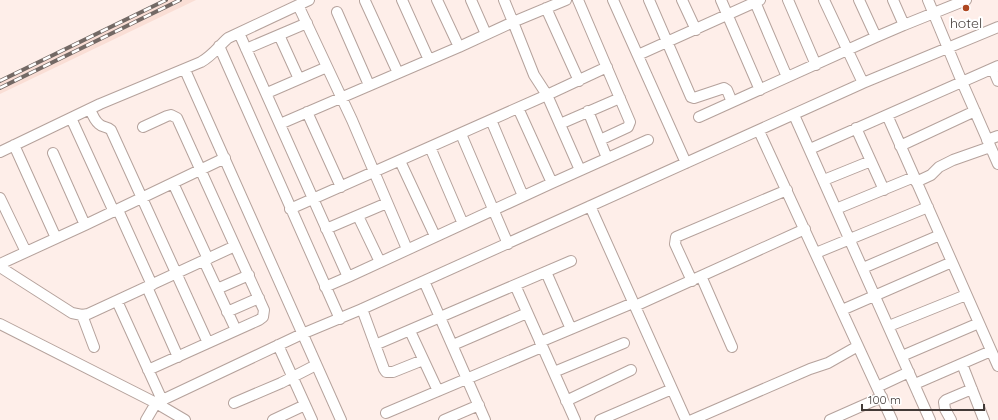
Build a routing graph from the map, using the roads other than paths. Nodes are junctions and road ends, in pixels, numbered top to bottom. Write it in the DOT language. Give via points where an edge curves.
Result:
graph roads {
  1 [pos="309,0"];
  2 [pos="402,0"];
  3 [pos="437,0"];
  4 [pos="471,0"];
  5 [pos="504,0"];
  6 [pos="566,0"];
  7 [pos="578,0"];
  8 [pos="613,0"];
  9 [pos="648,0"];
  10 [pos="682,0"];
  11 [pos="721,0"];
  12 [pos="788,0"];
  13 [pos="824,0"];
  14 [pos="859,0"];
  15 [pos="893,0"];
  16 [pos="928,0"];
  17 [pos="365,1"];
  18 [pos="757,1"];
  19 [pos="963,1"];
  20 [pos="298,5"];
  21 [pos="546,8"];
  22 [pos="337,12"];
  23 [pos="934,13"];
  24 [pos="728,15"];
  25 [pos="513,22"];
  26 [pos="307,23"];
  27 [pos="904,25"];
  28 [pos="998,26"];
  29 [pos="696,30"];
  30 [pos="239,33"];
  31 [pos="486,34"];
  32 [pos="279,35"];
  33 [pos="876,37"];
  34 [pos="667,42"];
  35 [pos="219,46"];
  36 [pos="459,47"];
  37 [pos="947,48"];
  38 [pos="246,49"];
  39 [pos="848,50"];
  40 [pos="638,55"];
  41 [pos="429,60"];
  42 [pos="816,65"];
  43 [pos="327,67"];
  44 [pos="607,67"];
  45 [pos="995,68"];
  46 [pos="185,70"];
  47 [pos="398,73"];
  48 [pos="787,77"];
  49 [pos="299,79"];
  50 [pos="579,81"];
  51 [pos="998,81"];
  52 [pos="962,82"];
  53 [pos="863,83"];
  54 [pos="369,85"];
  55 [pos="760,90"];
  56 [pos="267,94"];
  57 [pos="547,95"];
  58 [pos="341,97"];
  59 [pos="620,98"];
  60 [pos="732,102"];
  61 [pos="518,108"];
  62 [pos="90,109"];
  63 [pos="588,111"];
  64 [pos="974,111"];
  65 [pos="307,112"];
  66 [pos="887,114"];
  67 [pos="794,115"];
  68 [pos="699,117"];
  69 [pos="71,118"];
  70 [pos="491,120"];
  71 [pos="280,124"];
  72 [pos="560,124"];
  73 [pos="143,127"];
  74 [pos="856,128"];
  75 [pos="759,131"];
  76 [pos="461,134"];
  77 [pos="998,136"];
  78 [pos="600,140"];
  79 [pos="648,140"];
  80 [pos="989,144"];
  81 [pos="14,145"];
  82 [pos="900,146"];
  83 [pos="430,147"];
  84 [pos="810,149"];
  85 [pos="0,152"];
  86 [pos="53,153"];
  87 [pos="225,158"];
  88 [pos="607,158"];
  89 [pos="400,161"];
  90 [pos="871,161"];
  91 [pos="686,163"];
  92 [pos="998,164"];
  93 [pos="201,169"];
  94 [pos="580,170"];
  95 [pos="374,172"];
  96 [pos="824,180"];
  97 [pos="915,180"];
  98 [pos="552,182"];
  99 [pos="173,183"];
  100 [pos="341,187"];
  101 [pos="787,190"];
  102 [pos="884,190"];
  103 [pos="523,196"];
  104 [pos="0,198"];
  105 [pos="141,198"];
  106 [pos="314,199"];
  107 [pos="387,203"];
  108 [pos="590,206"];
  109 [pos="928,207"];
  110 [pos="290,209"];
  111 [pos="836,209"];
  112 [pos="493,210"];
  113 [pos="116,211"];
  114 [pos="358,216"];
  115 [pos="463,224"];
  116 [pos="86,225"];
  117 [pos="326,229"];
  118 [pos="805,229"];
  119 [pos="940,235"];
  120 [pos="435,236"];
  121 [pos="56,238"];
  122 [pos="850,239"];
  123 [pos="508,244"];
  124 [pos="236,246"];
  125 [pos="407,249"];
  126 [pos="26,252"];
  127 [pos="816,253"];
  128 [pos="206,260"];
  129 [pos="571,261"];
  130 [pos="380,262"];
  131 [pos="952,262"];
  132 [pos="0,264"];
  133 [pos="0,267"];
  134 [pos="863,268"];
  135 [pos="546,272"];
  136 [pos="176,274"];
  137 [pos="249,276"];
  138 [pos="348,277"];
  139 [pos="696,278"];
  140 [pos="424,281"];
  141 [pos="515,285"];
  142 [pos="150,286"];
  143 [pos="325,287"];
  144 [pos="217,289"];
  145 [pos="966,295"];
  146 [pos="875,296"];
  147 [pos="259,298"];
  148 [pos="117,301"];
  149 [pos="634,305"];
  150 [pos="362,309"];
  151 [pos="842,310"];
  152 [pos="228,312"];
  153 [pos="527,313"];
  154 [pos="82,315"];
  155 [pos="440,317"];
  156 [pos="340,319"];
  157 [pos="979,322"];
  158 [pos="0,324"];
  159 [pos="889,326"];
  160 [pos="571,329"];
  161 [pos="236,330"];
  162 [pos="410,330"];
  163 [pos="302,334"];
  164 [pos="208,343"];
  165 [pos="624,343"];
  166 [pos="541,344"];
  167 [pos="278,345"];
  168 [pos="375,345"];
  169 [pos="453,346"];
  170 [pos="858,346"];
  171 [pos="94,347"];
  172 [pos="732,347"];
  173 [pos="993,348"];
  174 [pos="178,356"];
  175 [pos="902,356"];
  176 [pos="423,360"];
  177 [pos="962,364"];
  178 [pos="316,365"];
  179 [pos="998,366"];
  180 [pos="148,370"];
  181 [pos="631,370"];
  182 [pos="554,372"];
  183 [pos="909,372"];
  184 [pos="292,376"];
  185 [pos="467,379"];
  186 [pos="915,384"];
  187 [pos="877,387"];
  188 [pos="672,389"];
  189 [pos="972,389"];
  190 [pos="438,391"];
  191 [pos="882,397"];
  192 [pos="566,401"];
  193 [pos="159,402"];
  194 [pos="234,403"];
  195 [pos="305,405"];
  196 [pos="479,405"];
  197 [pos="386,413"];
  198 [pos="146,420"];
  199 [pos="185,420"];
  200 [pos="273,420"];
  201 [pos="312,420"];
  202 [pos="341,420"];
  203 [pos="444,420"];
  204 [pos="485,420"];
  205 [pos="575,420"];
  206 [pos="600,420"];
  207 [pos="686,420"];
  208 [pos="692,420"];
  209 [pos="830,420"];
  210 [pos="892,420"];
  211 [pos="930,420"];
  212 [pos="951,420"];
  213 [pos="984,420"];
  1 -- 20 [label="street"];
  2 -- 41 [label="street"];
  3 -- 36 [label="street"];
  4 -- 31 [label="street"];
  5 -- 25 [label="street"];
  6 -- 21 [label="street"];
  7 -- 44 [label="street"];
  8 -- 40 [label="street"];
  9 -- 34 [label="street"];
  10 -- 29 [label="street"];
  11 -- 24 [label="street"];
  12 -- 42 [label="street"];
  13 -- 39 [label="street"];
  14 -- 33 [label="street"];
  15 -- 27 [label="street"];
  16 -- 23 [label="street"];
  17 -- 47 [label="street"];
  18 -- 24 [label="street"];
  18 -- 48 [label="street"];
  19 -- 23 [label="street"];
  20 -- 26 [label="street"];
  20 -- 30 [label="street"];
  21 -- 25 [label="street"];
  21 -- 50 [label="street"];
  22 -- 54 [label="street"];
  23 -- 27 [label="street"];
  23 -- 37 [label="street"];
  24 -- 29 [label="street"];
  24 -- 55 [label="street"];
  25 -- 31 [label="street"];
  25 -- 57 [label="street" via="534,75"];
  26 -- 32 [label="street"];
  26 -- 43 [label="street"];
  27 -- 33 [label="street"];
  28 -- 37 [label="street"];
  29 -- 34 [label="street"];
  30 -- 35 [label="street"];
  30 -- 38 [label="street"];
  31 -- 36 [label="street"];
  32 -- 38 [label="street"];
  32 -- 49 [label="street"];
  33 -- 39 [label="street"];
  34 -- 40 [label="street"];
  34 -- 60 [label="street" via="690,97 724,88"];
  35 -- 46 [label="street" via="204,60"];
  35 -- 110 [label="street"];
  36 -- 41 [label="street"];
  37 -- 52 [label="street"];
  37 -- 53 [label="street"];
  38 -- 56 [label="street"];
  39 -- 42 [label="street"];
  39 -- 53 [label="street"];
  40 -- 91 [label="street"];
  41 -- 47 [label="street"];
  42 -- 48 [label="street"];
  43 -- 49 [label="street"];
  43 -- 58 [label="street"];
  44 -- 50 [label="street"];
  44 -- 59 [label="street"];
  45 -- 51 [label="street"];
  45 -- 52 [label="street"];
  46 -- 62 [label="street"];
  46 -- 87 [label="street"];
  47 -- 54 [label="street"];
  48 -- 55 [label="street"];
  49 -- 56 [label="street"];
  50 -- 57 [label="street"];
  52 -- 64 [label="street"];
  52 -- 66 [label="street"];
  53 -- 67 [label="street"];
  54 -- 58 [label="street"];
  55 -- 60 [label="street"];
  56 -- 71 [label="street"];
  57 -- 61 [label="street"];
  57 -- 72 [label="street"];
  58 -- 65 [label="street"];
  58 -- 95 [label="street"];
  59 -- 63 [label="street"];
  59 -- 78 [label="street" via="630,126"];
  60 -- 68 [label="street"];
  61 -- 70 [label="street"];
  61 -- 98 [label="street"];
  62 -- 69 [label="street"];
  62 -- 105 [label="street" via="100,126 111,130"];
  63 -- 72 [label="street"];
  63 -- 78 [label="street"];
  64 -- 80 [label="street"];
  64 -- 82 [label="street"];
  65 -- 71 [label="street"];
  65 -- 100 [label="street"];
  66 -- 74 [label="street"];
  66 -- 82 [label="street"];
  67 -- 75 [label="street"];
  67 -- 84 [label="street"];
  69 -- 81 [label="street"];
  69 -- 113 [label="street"];
  70 -- 76 [label="street"];
  70 -- 103 [label="street"];
  71 -- 106 [label="street"];
  72 -- 94 [label="street"];
  73 -- 93 [label="street" via="168,116 177,118"];
  74 -- 84 [label="street"];
  74 -- 90 [label="street"];
  75 -- 91 [label="street"];
  75 -- 101 [label="street"];
  76 -- 83 [label="street"];
  76 -- 112 [label="street"];
  77 -- 80 [label="street"];
  78 -- 88 [label="street"];
  79 -- 88 [label="street"];
  80 -- 92 [label="street"];
  80 -- 97 [label="street"];
  81 -- 85 [label="street"];
  81 -- 121 [label="street"];
  82 -- 97 [label="street"];
  83 -- 89 [label="street"];
  83 -- 115 [label="street"];
  84 -- 96 [label="street"];
  86 -- 116 [label="street"];
  87 -- 93 [label="street"];
  87 -- 163 [label="street"];
  88 -- 94 [label="street"];
  89 -- 95 [label="street"];
  89 -- 120 [label="street"];
  90 -- 96 [label="street"];
  90 -- 102 [label="street"];
  91 -- 108 [label="street"];
  93 -- 99 [label="street"];
  93 -- 124 [label="street"];
  94 -- 98 [label="street"];
  95 -- 100 [label="street"];
  95 -- 107 [label="street"];
  96 -- 111 [label="street"];
  97 -- 102 [label="street"];
  97 -- 109 [label="street"];
  98 -- 103 [label="street"];
  99 -- 105 [label="street"];
  99 -- 128 [label="street"];
  100 -- 106 [label="street"];
  101 -- 118 [label="street"];
  101 -- 139 [label="street" via="676,237 675,244"];
  102 -- 111 [label="street"];
  103 -- 112 [label="street"];
  104 -- 126 [label="street"];
  105 -- 113 [label="street"];
  105 -- 136 [label="street"];
  106 -- 110 [label="street"];
  106 -- 117 [label="street"];
  107 -- 114 [label="street"];
  107 -- 125 [label="street"];
  108 -- 123 [label="street"];
  108 -- 149 [label="street"];
  109 -- 119 [label="street"];
  109 -- 122 [label="street"];
  110 -- 143 [label="street"];
  111 -- 122 [label="street"];
  112 -- 115 [label="street"];
  112 -- 123 [label="street"];
  113 -- 116 [label="street"];
  113 -- 142 [label="street"];
  114 -- 117 [label="street"];
  114 -- 130 [label="street"];
  115 -- 120 [label="street"];
  116 -- 121 [label="street"];
  117 -- 138 [label="street"];
  118 -- 127 [label="street"];
  118 -- 139 [label="street"];
  119 -- 131 [label="street"];
  119 -- 134 [label="street"];
  120 -- 125 [label="street"];
  121 -- 126 [label="street"];
  122 -- 127 [label="street"];
  122 -- 134 [label="street"];
  123 -- 140 [label="street"];
  124 -- 128 [label="street"];
  124 -- 137 [label="street"];
  125 -- 130 [label="street"];
  126 -- 132 [label="street"];
  127 -- 151 [label="street"];
  128 -- 136 [label="street"];
  128 -- 144 [label="street"];
  129 -- 135 [label="street"];
  130 -- 138 [label="street"];
  131 -- 145 [label="street"];
  131 -- 146 [label="street"];
  133 -- 154 [label="street" via="72,313"];
  134 -- 146 [label="street"];
  135 -- 141 [label="street"];
  135 -- 160 [label="street"];
  136 -- 142 [label="street"];
  136 -- 164 [label="street"];
  137 -- 144 [label="street"];
  137 -- 147 [label="street"];
  138 -- 143 [label="street"];
  139 -- 149 [label="street"];
  139 -- 172 [label="street"];
  140 -- 150 [label="street"];
  140 -- 155 [label="street"];
  141 -- 153 [label="street"];
  141 -- 155 [label="street"];
  142 -- 148 [label="street"];
  142 -- 174 [label="street"];
  143 -- 156 [label="street"];
  144 -- 152 [label="street"];
  145 -- 157 [label="street"];
  145 -- 159 [label="street"];
  146 -- 151 [label="street"];
  146 -- 159 [label="street"];
  147 -- 152 [label="street"];
  147 -- 161 [label="street" via="264,310 263,317"];
  148 -- 154 [label="street"];
  148 -- 180 [label="street"];
  149 -- 160 [label="street"];
  149 -- 188 [label="street"];
  150 -- 156 [label="street"];
  150 -- 168 [label="street"];
  151 -- 170 [label="street"];
  152 -- 161 [label="street"];
  153 -- 166 [label="street"];
  153 -- 169 [label="street"];
  154 -- 171 [label="street"];
  155 -- 162 [label="street"];
  155 -- 169 [label="street"];
  156 -- 163 [label="street"];
  157 -- 173 [label="street"];
  157 -- 175 [label="street"];
  158 -- 193 [label="street"];
  159 -- 175 [label="street"];
  160 -- 166 [label="street"];
  161 -- 164 [label="street"];
  162 -- 168 [label="street"];
  162 -- 176 [label="street"];
  163 -- 167 [label="street"];
  163 -- 178 [label="street"];
  164 -- 174 [label="street"];
  165 -- 182 [label="street"];
  166 -- 182 [label="street"];
  166 -- 185 [label="street"];
  167 -- 184 [label="street"];
  167 -- 193 [label="street"];
  168 -- 176 [label="street" via="386,372 393,372"];
  169 -- 185 [label="street"];
  170 -- 187 [label="street"];
  170 -- 208 [label="street" via="828,363"];
  173 -- 177 [label="street"];
  173 -- 179 [label="street"];
  174 -- 180 [label="street"];
  175 -- 183 [label="street"];
  176 -- 190 [label="street"];
  177 -- 186 [label="street"];
  177 -- 189 [label="street"];
  178 -- 184 [label="street"];
  178 -- 202 [label="street"];
  180 -- 193 [label="street"];
  181 -- 192 [label="street"];
  182 -- 192 [label="street"];
  183 -- 186 [label="street"];
  183 -- 187 [label="street"];
  184 -- 194 [label="street"];
  184 -- 195 [label="street"];
  185 -- 190 [label="street"];
  185 -- 196 [label="street"];
  186 -- 211 [label="street"];
  187 -- 191 [label="street"];
  188 -- 206 [label="street"];
  188 -- 207 [label="street"];
  189 -- 212 [label="street" via="944,402"];
  189 -- 213 [label="street"];
  190 -- 197 [label="street"];
  191 -- 209 [label="street"];
  191 -- 210 [label="street"];
  192 -- 205 [label="street"];
  193 -- 198 [label="street"];
  193 -- 199 [label="street"];
  195 -- 200 [label="street"];
  195 -- 201 [label="street"];
  196 -- 203 [label="street"];
  196 -- 204 [label="street"];
}
